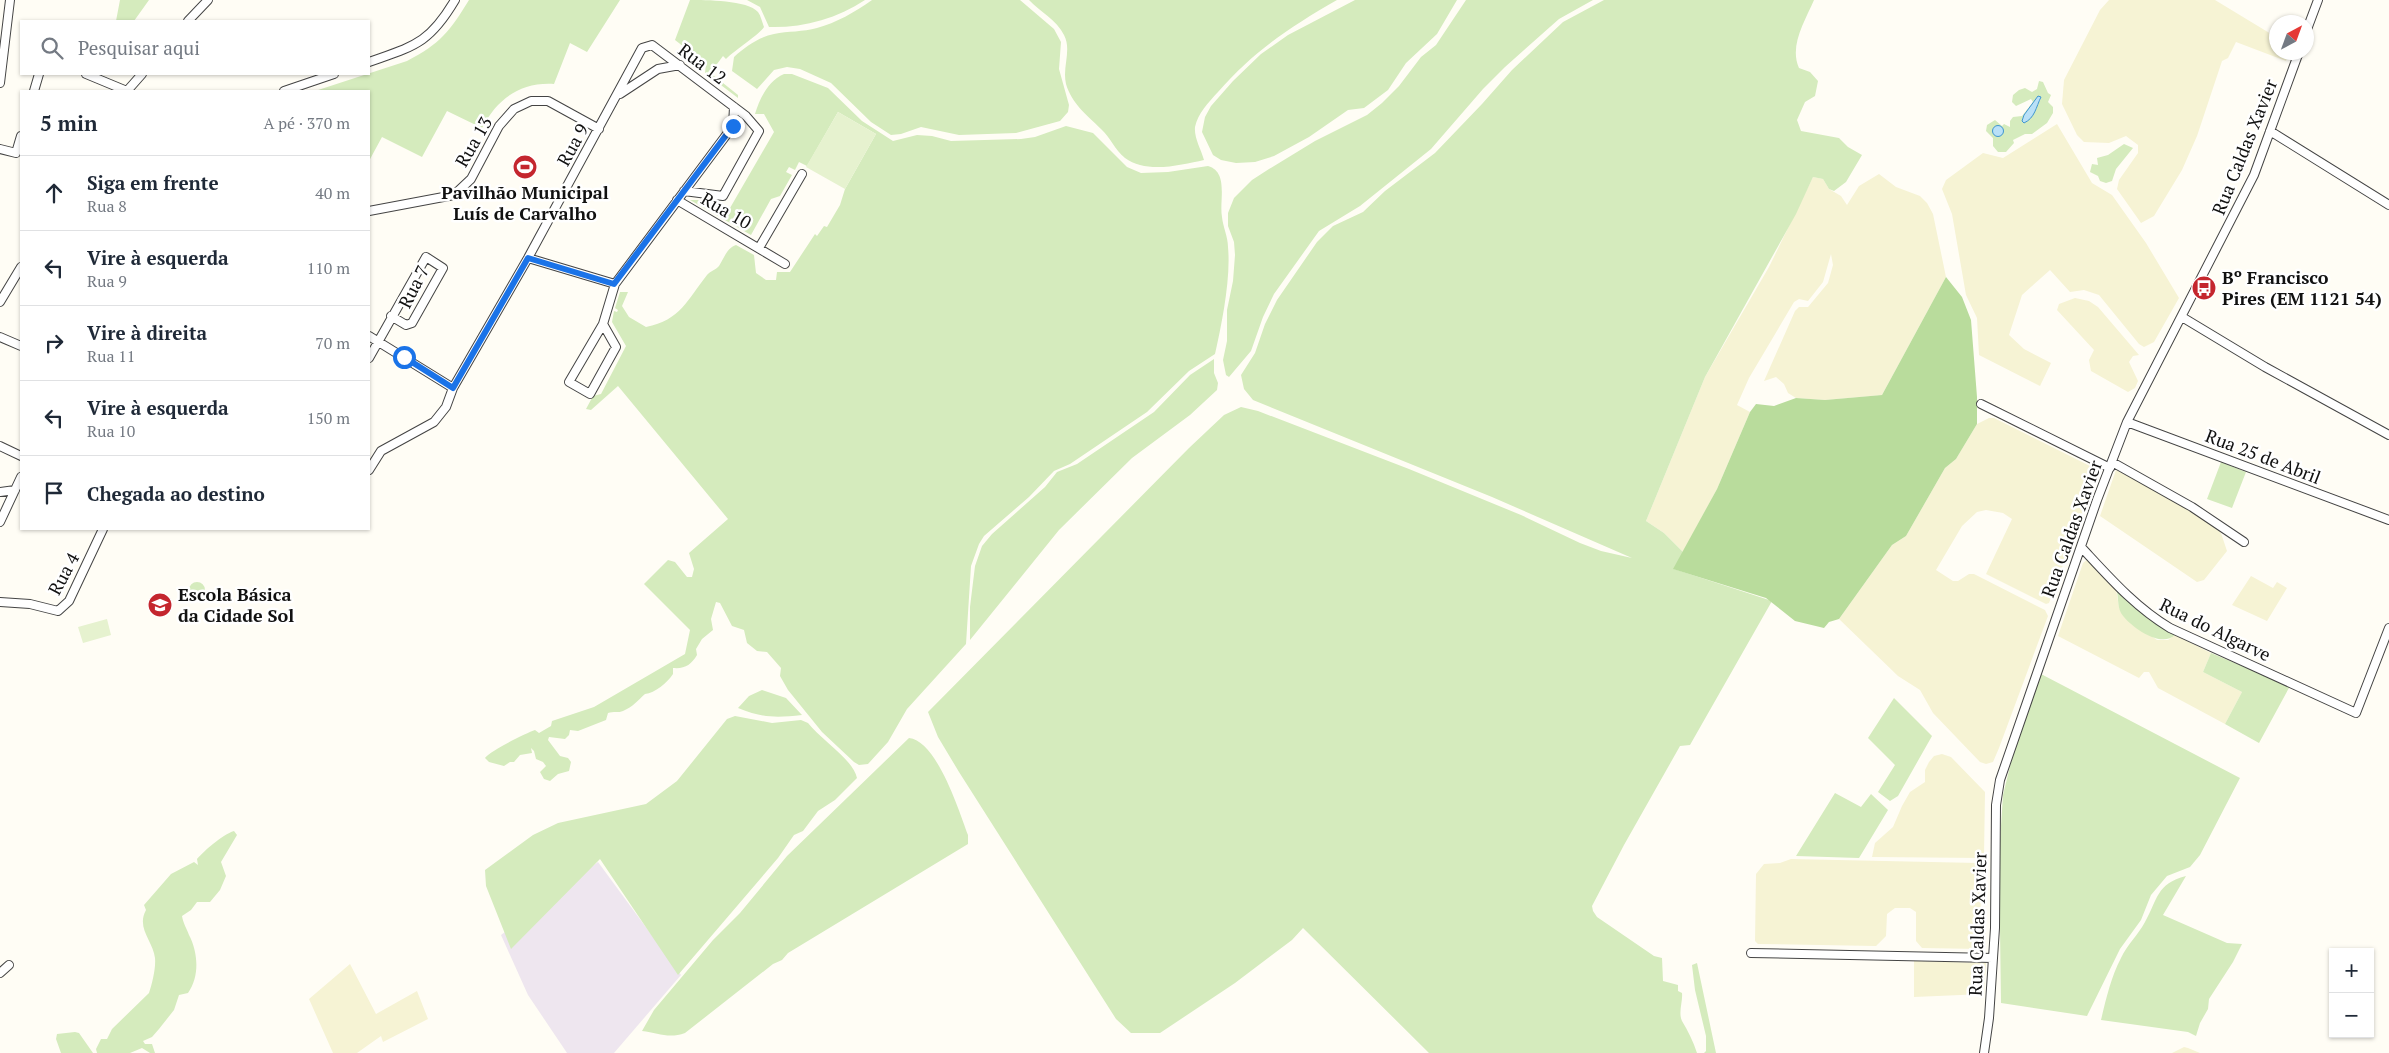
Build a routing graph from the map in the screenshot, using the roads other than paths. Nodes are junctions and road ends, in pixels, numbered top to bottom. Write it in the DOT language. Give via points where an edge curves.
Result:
graph roads {
  1 [pos="10,0"];
  2 [pos="208,0"];
  3 [pos="455,0"];
  4 [pos="2318,0"];
  5 [pos="2312,15"];
  6 [pos="189,20"];
  7 [pos="652,45"];
  8 [pos="2296,60"];
  9 [pos="370,62"];
  10 [pos="680,65"];
  11 [pos="39,75"];
  12 [pos="88,75"];
  13 [pos="141,75"];
  14 [pos="331,75"];
  15 [pos="0,83"];
  16 [pos="34,90"];
  17 [pos="125,90"];
  18 [pos="128,90"];
  19 [pos="287,90"];
  20 [pos="616,97"];
  21 [pos="734,107"];
  22 [pos="599,129"];
  23 [pos="2270,131"];
  24 [pos="20,139"];
  25 [pos="0,149"];
  26 [pos="802,174"];
  27 [pos="684,191"];
  28 [pos="677,200"];
  29 [pos="2389,205"];
  30 [pos="370,211"];
  31 [pos="759,248"];
  32 [pos="528,258"];
  33 [pos="785,264"];
  34 [pos="20,269"];
  35 [pos="614,284"];
  36 [pos="0,302"];
  37 [pos="390,316"];
  38 [pos="2182,317"];
  39 [pos="603,324"];
  40 [pos="0,336"];
  41 [pos="370,337"];
  42 [pos="379,342"];
  43 [pos="20,346"];
  44 [pos="370,356"];
  45 [pos="453,388"];
  46 [pos="1981,404"];
  47 [pos="2127,422"];
  48 [pos="2389,435"];
  49 [pos="0,446"];
  50 [pos="20,456"];
  51 [pos="2111,465"];
  52 [pos="370,468"];
  53 [pos="20,479"];
  54 [pos="15,490"];
  55 [pos="0,492"];
  56 [pos="2389,520"];
  57 [pos="0,522"];
  58 [pos="103,530"];
  59 [pos="2244,542"];
  60 [pos="2081,547"];
  61 [pos="2,601"];
  62 [pos="2389,628"];
  63 [pos="1751,953"];
  64 [pos="1993,958"];
  65 [pos="9,965"];
  66 [pos="0,973"];
  67 [pos="1985,1050"];
  1 -- 15 [label="street"];
  2 -- 6 [label="street"];
  3 -- 9 [label="street" via="441,23 428,36 412,46"];
  4 -- 5 [label="street"];
  7 -- 10 [label="street, Rua 12"];
  7 -- 20 [label="street, Rua 9" via="642,48"];
  8 -- 23 [label="street, Rua Caldas Xavier"];
  10 -- 20 [label="street, Rua 9" via="658,69"];
  10 -- 21 [label="street, Rua 12"];
  11 -- 16 [label="street"];
  12 -- 17 [label="street"];
  13 -- 18 [label="street"];
  14 -- 19 [label="street"];
  20 -- 22 [label="street, Rua 9"];
  21 -- 27 [label="street, Rua 10" via="733,126"];
  21 -- 27 [label="street, Rua 10" via="759,131 723,196"];
  22 -- 30 [label="street, Rua 13" via="548,101 531,101 514,109 499,126 471,179 454,195"];
  22 -- 32 [label="street, Rua 9"];
  23 -- 29 [label="street"];
  23 -- 38 [label="street, Rua Caldas Xavier" via="2250,183"];
  24 -- 25 [label="street" via="16,153"];
  26 -- 31 [label="street, Rua 10"];
  27 -- 28 [label="street, Rua 10"];
  28 -- 31 [label="street, Rua 10"];
  28 -- 35 [label="street, Rua 10"];
  31 -- 33 [label="street, Rua 10"];
  32 -- 35 [label="street"];
  32 -- 45 [label="street, Rua 9"];
  34 -- 36 [label="street"];
  35 -- 39 [label="street, Rua 10"];
  37 -- 37 [label="street, Rua 7" via="406,325 412,323 443,268 426,257"];
  37 -- 42 [label="street, Rua 7"];
  38 -- 47 [label="street, Rua Caldas Xavier"];
  38 -- 48 [label="street"];
  39 -- 39 [label="street, Rua 10" via="616,347 590,394 569,382"];
  40 -- 43 [label="street"];
  41 -- 42 [label="street"];
  42 -- 44 [label="street, Rua 7"];
  42 -- 45 [label="street"];
  45 -- 52 [label="street, Rua 9" via="446,407 434,422 381,451"];
  46 -- 51 [label="street"];
  47 -- 51 [label="street, Rua Caldas Xavier"];
  47 -- 56 [label="street, Rua 25 de Abril"];
  49 -- 50 [label="street"];
  51 -- 59 [label="street" via="2192,507"];
  51 -- 60 [label="street, Rua Caldas Xavier"];
  53 -- 54 [label="street"];
  54 -- 55 [label="street"];
  54 -- 57 [label="street"];
  58 -- 61 [label="street, Rua 4" via="64,608 50,611 30,604"];
  60 -- 62 [label="street, Rua do Algarve" via="2129,598 2163,624 2356,713"];
  60 -- 64 [label="street, Rua Caldas Xavier" via="2000,780 1996,805"];
  63 -- 64 [label="street"];
  64 -- 67 [label="street, Rua Caldas Xavier"];
  65 -- 66 [label="street"];
}
